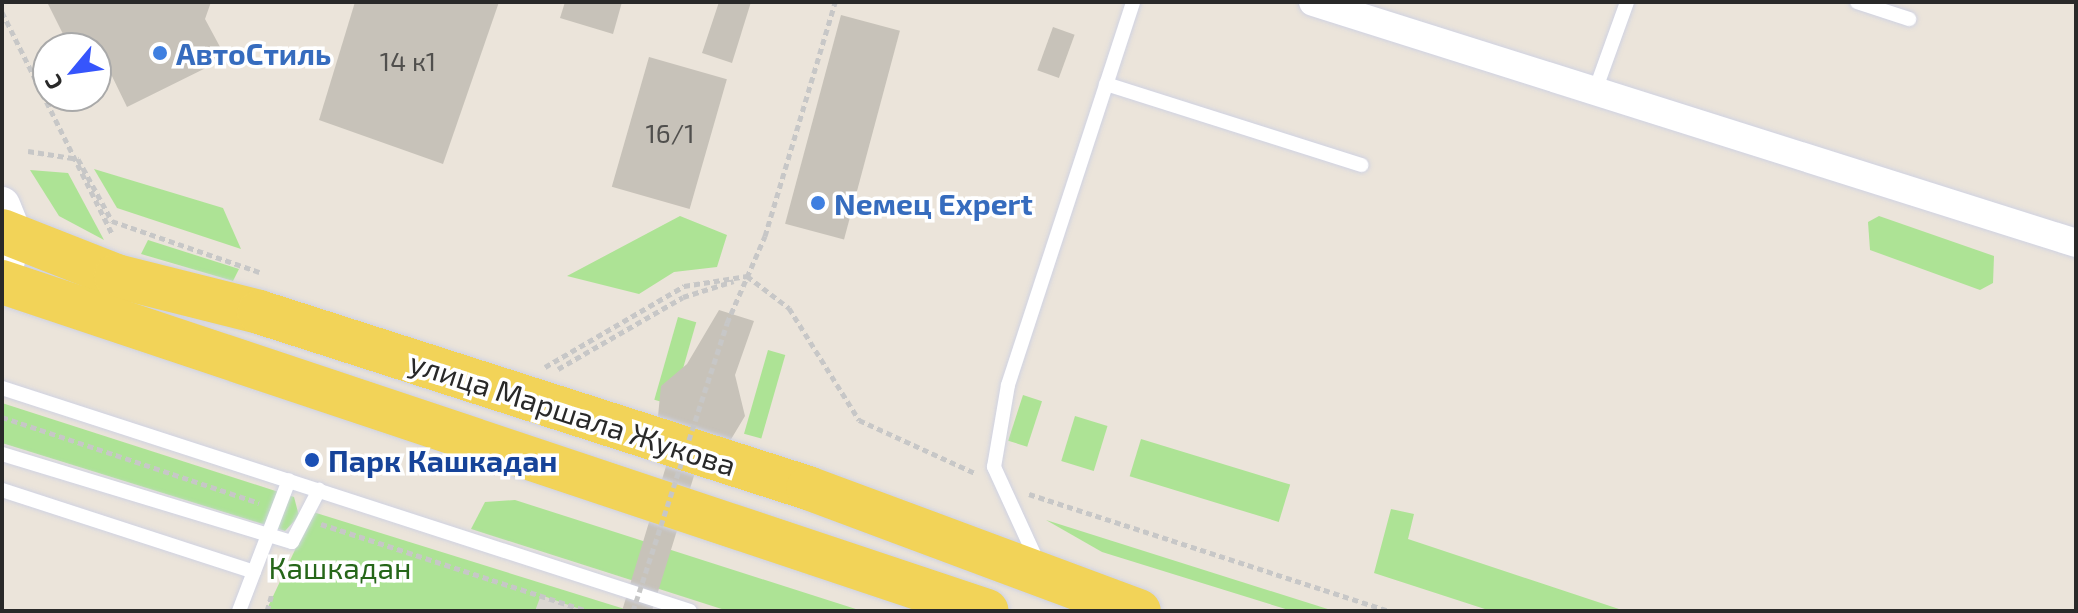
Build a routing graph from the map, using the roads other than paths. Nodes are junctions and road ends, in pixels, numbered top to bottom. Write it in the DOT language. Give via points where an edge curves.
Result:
graph roads {
  1 [pos="1133,2"];
  2 [pos="1313,2"];
  3 [pos="1627,2"];
  4 [pos="1857,2"];
  5 [pos="1909,19"];
  6 [pos="1106,84"];
  7 [pos="1595,91"];
  8 [pos="1361,165"];
  9 [pos="6,223"];
  10 [pos="2076,243"];
  11 [pos="2,281"];
  12 [pos="2,388"];
  13 [pos="2,454"];
  14 [pos="289,480"];
  15 [pos="2,490"];
  16 [pos="319,490"];
  17 [pos="268,535"];
  18 [pos="254,572"];
  19 [pos="1046,582"];
  20 [pos="239,611"];
  21 [pos="690,611"];
  22 [pos="987,611"];
  23 [pos="1139,611"];
  1 -- 6 [label="lane"];
  2 -- 7 [label="street"];
  3 -- 7 [label="lane"];
  4 -- 5 [label="lane"];
  6 -- 8 [label="lane"];
  6 -- 19 [label="lane" via="1008,385 994,467"];
  7 -- 10 [label="street"];
  9 -- 11 [label="street"];
  9 -- 19 [label="main road, улица Маршала Жукова" via="116,276 259,312 808,488"];
  11 -- 22 [label="main road, улица Маршала Жукова"];
  12 -- 14 [label="lane"];
  13 -- 17 [label="lane"];
  14 -- 16 [label="lane"];
  14 -- 17 [label="lane"];
  15 -- 18 [label="lane"];
  16 -- 17 [label="lane" via="292,542"];
  16 -- 21 [label="lane"];
  17 -- 18 [label="lane"];
  18 -- 20 [label="lane"];
  19 -- 23 [label="main road, улица Маршала Жукова"];
}
